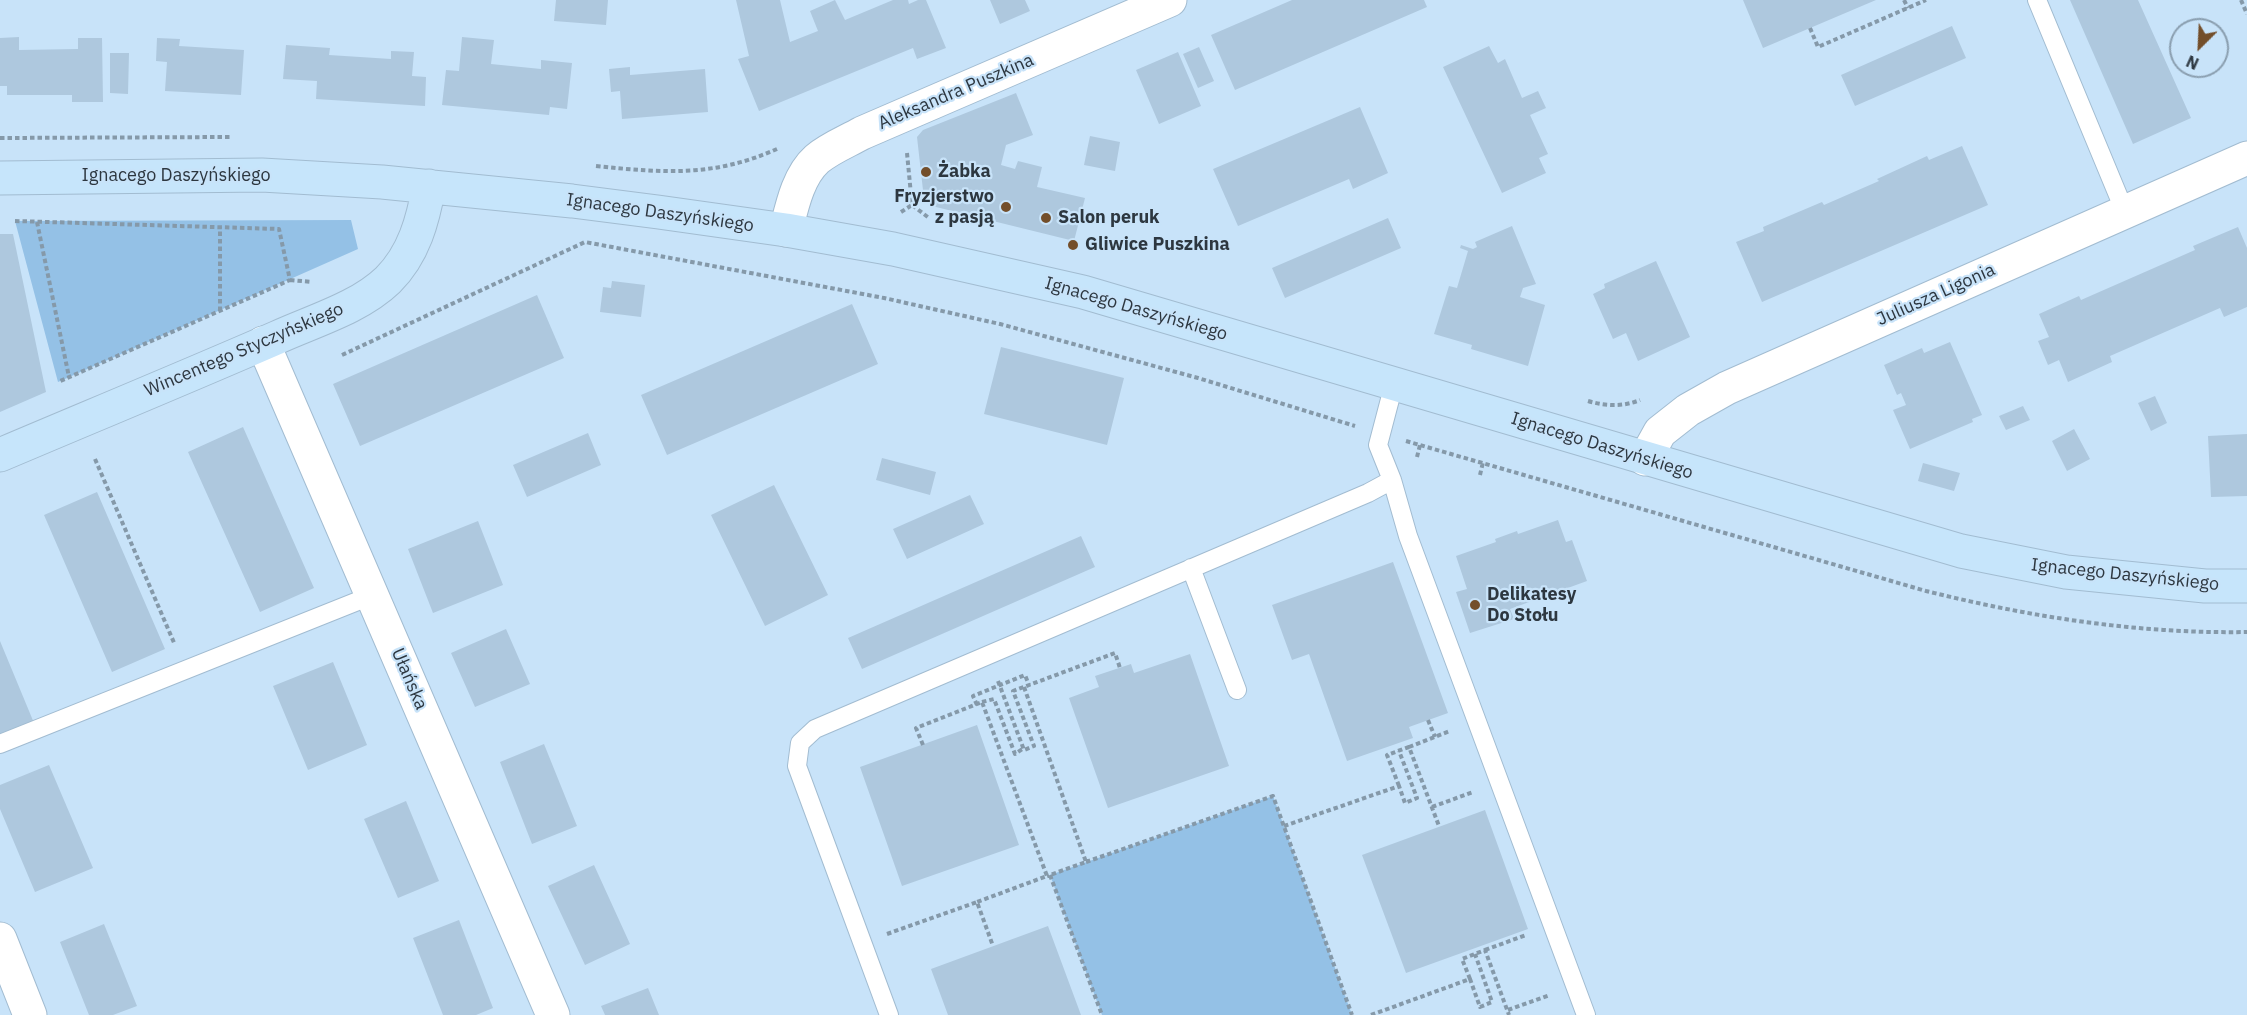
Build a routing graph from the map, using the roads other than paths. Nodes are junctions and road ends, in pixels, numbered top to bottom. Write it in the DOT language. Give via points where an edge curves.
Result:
graph roads {
  1 [pos="1170,0"];
  2 [pos="2037,0"];
  3 [pos="2247,158"];
  4 [pos="0,178"];
  5 [pos="429,186"];
  6 [pos="2125,212"];
  7 [pos="786,230"];
  8 [pos="263,343"];
  9 [pos="1394,384"];
  10 [pos="0,455"];
  11 [pos="1645,459"];
  12 [pos="1392,480"];
  13 [pos="1191,568"];
  14 [pos="2247,586"];
  15 [pos="374,595"];
  16 [pos="1237,690"];
  17 [pos="0,744"];
  18 [pos="0,939"];
  19 [pos="30,1015"];
  20 [pos="553,1015"];
  21 [pos="889,1015"];
  22 [pos="1586,1015"];
  1 -- 7 [label="street, Aleksandra Puszkina" via="862,133 818,158 796,194"];
  2 -- 6 [label="lane"];
  3 -- 6 [label="street, Juliusza Ligonia"];
  4 -- 5 [label="street, Ignacego Daszyńskiego" via="262,175"];
  5 -- 7 [label="street, Ignacego Daszyńskiego"];
  5 -- 8 [label="street, Wincentego Styczyńskiego" via="416,238 388,280 350,305"];
  6 -- 11 [label="street, Juliusza Ligonia" via="1727,388 1688,410 1660,432"];
  7 -- 9 [label="street, Ignacego Daszyńskiego" via="893,249 1083,292"];
  8 -- 10 [label="street, Wincentego Styczyńskiego"];
  8 -- 15 [label="street, Ułańska"];
  9 -- 11 [label="street, Ignacego Daszyńskiego"];
  9 -- 12 [label="lane" via="1378,445"];
  11 -- 14 [label="street, Ignacego Daszyńskiego" via="1961,551 2066,572 2205,586"];
  12 -- 13 [label="lane"];
  12 -- 22 [label="lane" via="1408,536"];
  13 -- 16 [label="lane"];
  13 -- 21 [label="lane" via="815,729 800,743 797,766"];
  15 -- 17 [label="lane"];
  15 -- 20 [label="street, Ułańska"];
  18 -- 19 [label="street"];
}
